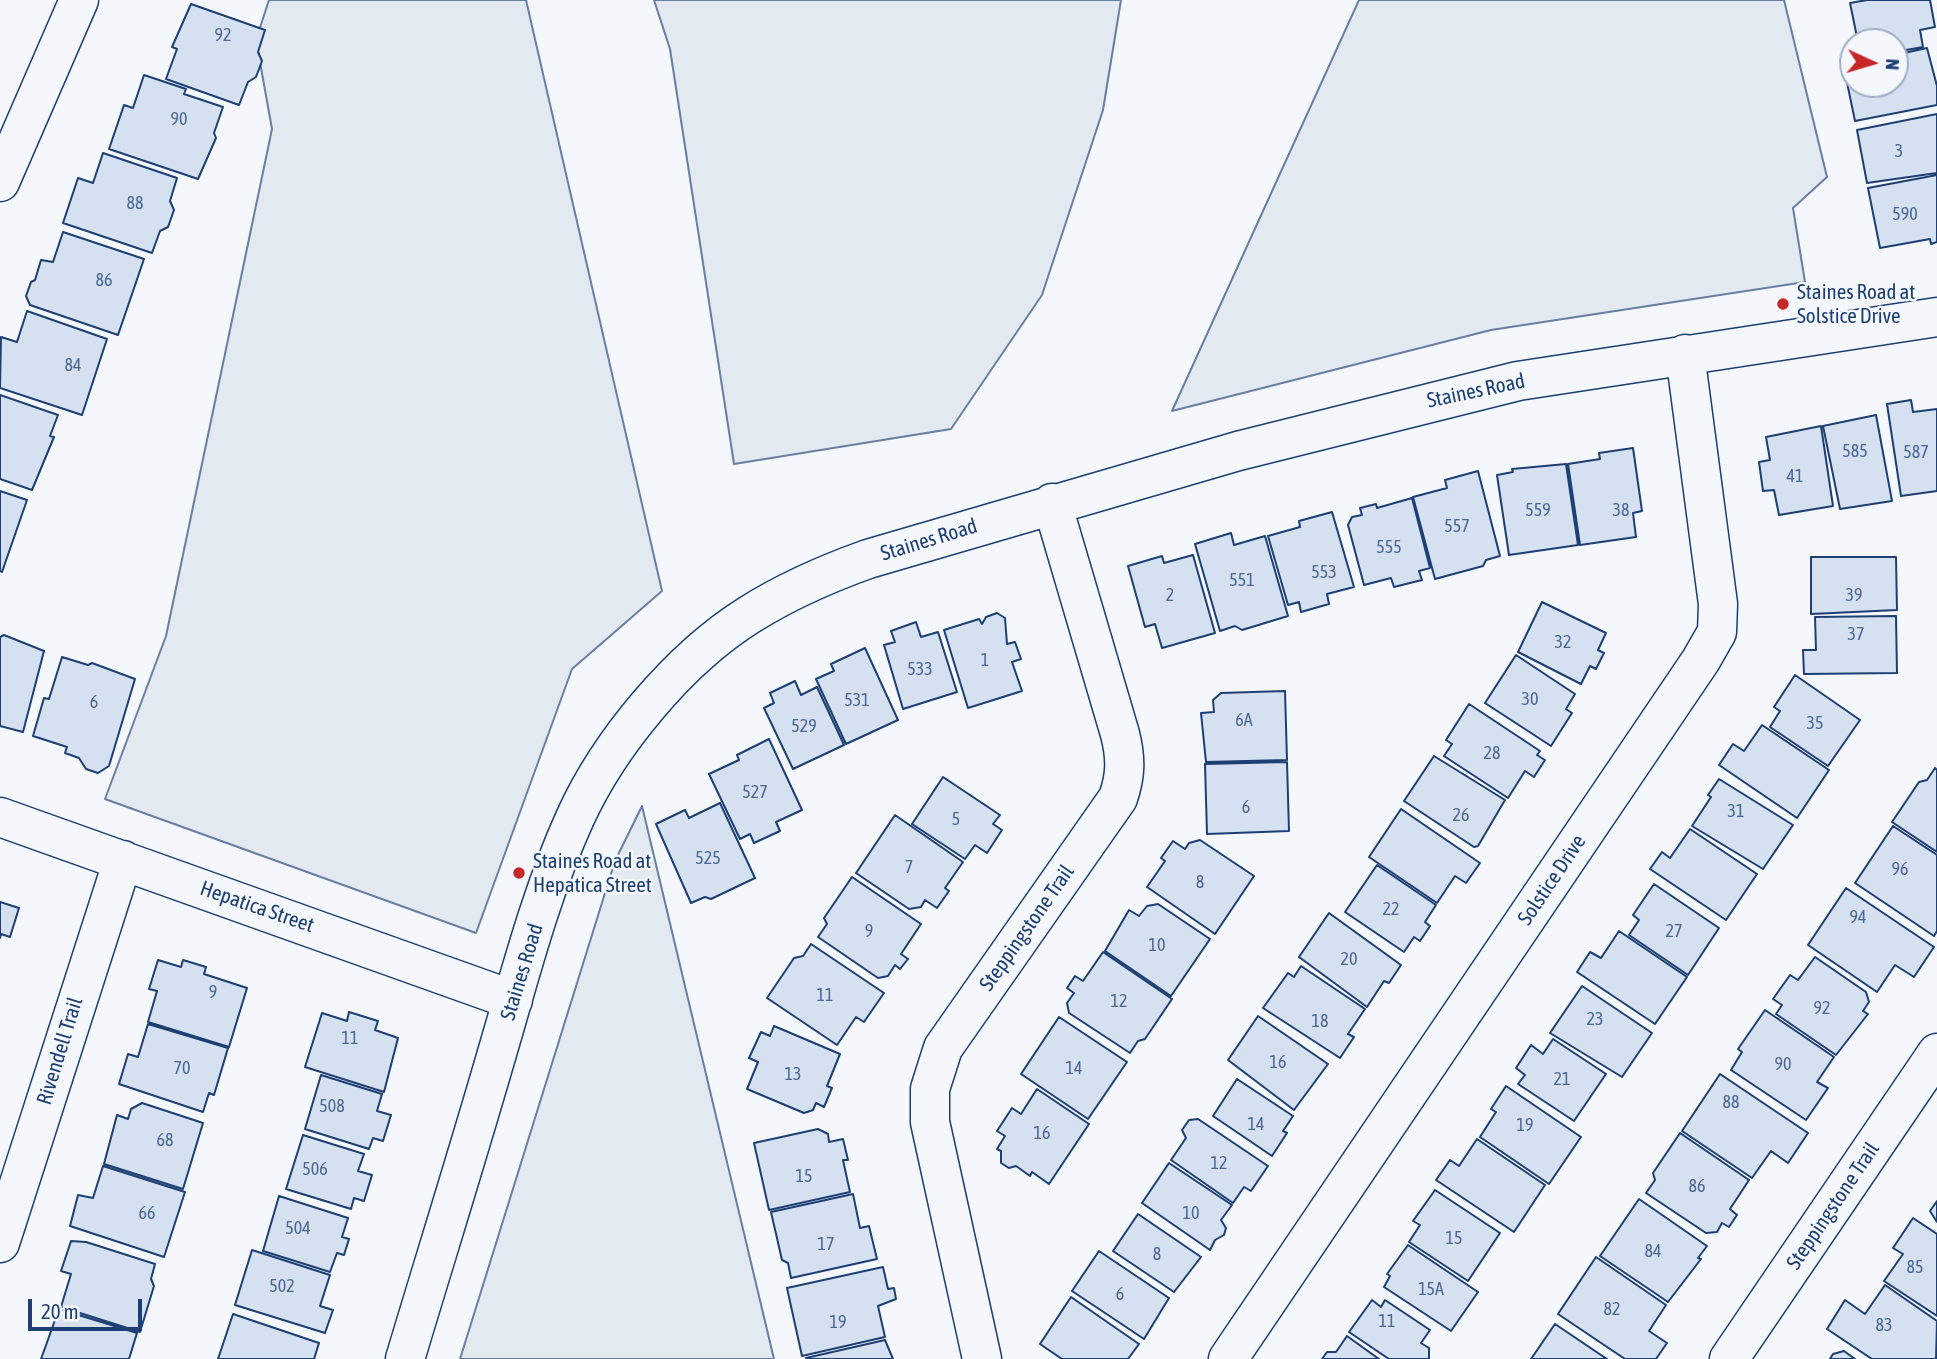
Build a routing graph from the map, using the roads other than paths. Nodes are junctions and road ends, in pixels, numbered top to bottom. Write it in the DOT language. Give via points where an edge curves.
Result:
graph roads {
  1 [pos="79,0"];
  2 [pos="0,182"];
  3 [pos="1937,317"];
  4 [pos="1685,354"];
  5 [pos="1052,503"];
  6 [pos="0,817"];
  7 [pos="122,860"];
  8 [pos="513,1000"];
  9 [pos="1937,1053"];
  10 [pos="0,1243"];
  11 [pos="405,1359"];
  12 [pos="982,1359"];
  13 [pos="1228,1359"];
  14 [pos="1729,1359"];
  1 -- 2 [label="street"];
  3 -- 4 [label="street, Staines Road"];
  4 -- 5 [label="street, Staines Road" via="1433,400"];
  4 -- 13 [label="street, Solstice Drive" via="1718,604 1717,632"];
  5 -- 8 [label="street, Staines Road" via="819,577 746,617 696,657 635,721 593,783 562,850"];
  5 -- 12 [label="street, Steppingstone Trail" via="1126,756 1126,776 1118,798 943,1048 930,1089 930,1122"];
  6 -- 7 [label="street, Hepatica Street"];
  7 -- 8 [label="street, Hepatica Street"];
  7 -- 10 [label="street, Rivendell Trail"];
  8 -- 11 [label="street, Staines Road"];
  9 -- 14 [label="street, Steppingstone Trail"];
}
